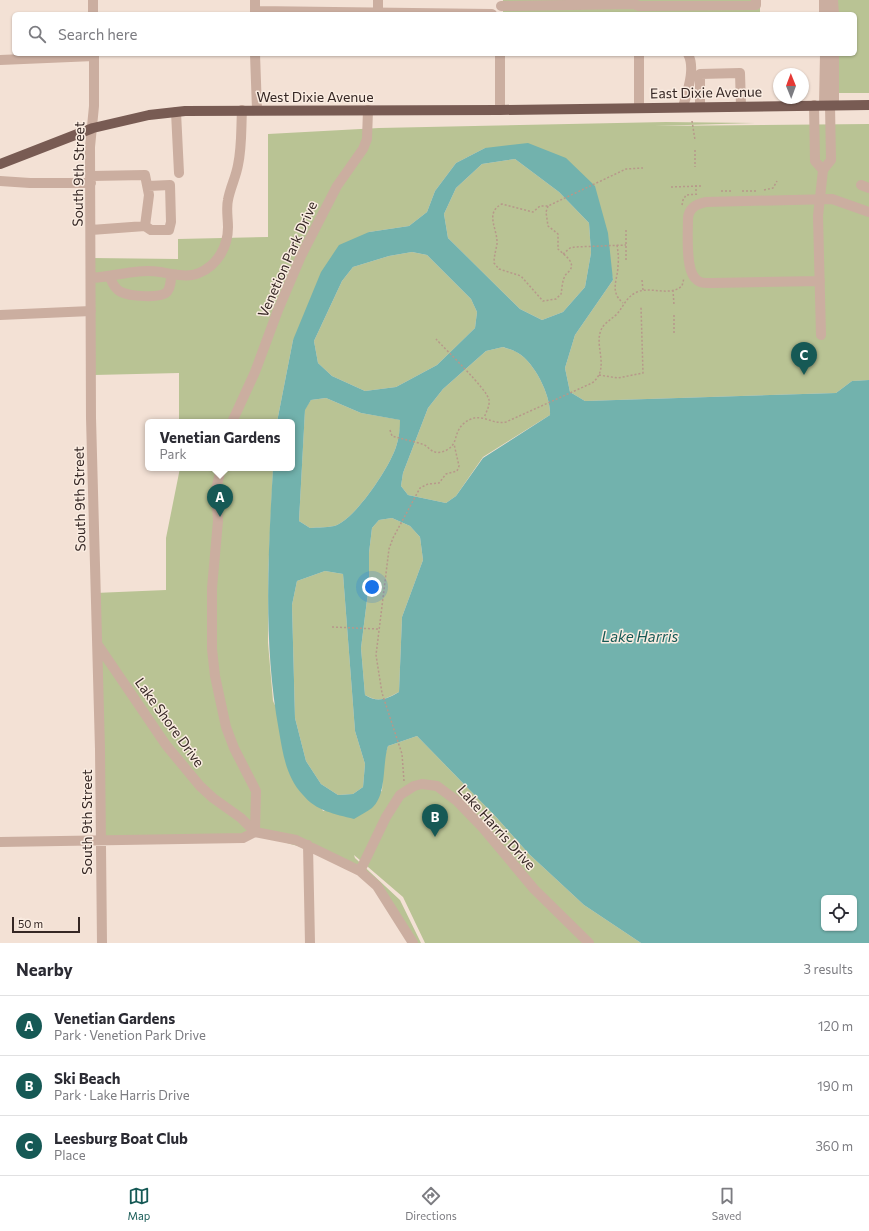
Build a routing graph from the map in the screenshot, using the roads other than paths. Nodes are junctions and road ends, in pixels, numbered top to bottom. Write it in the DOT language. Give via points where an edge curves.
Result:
graph roads {
  1 [pos="93,0"];
  2 [pos="255,0"];
  3 [pos="378,0"];
  4 [pos="824,0"];
  5 [pos="834,0"];
  6 [pos="756,3"];
  7 [pos="501,7"];
  8 [pos="639,7"];
  9 [pos="684,10"];
  10 [pos="378,11"];
  11 [pos="93,12"];
  12 [pos="255,12"];
  13 [pos="316,12"];
  14 [pos="416,12"];
  15 [pos="824,12"];
  16 [pos="834,12"];
  17 [pos="75,56"];
  18 [pos="94,56"];
  19 [pos="255,56"];
  20 [pos="500,56"];
  21 [pos="640,56"];
  22 [pos="689,56"];
  23 [pos="824,56"];
  24 [pos="834,56"];
  25 [pos="0,60"];
  26 [pos="814,105"];
  27 [pos="829,105"];
  28 [pos="869,105"];
  29 [pos="700,106"];
  30 [pos="741,106"];
  31 [pos="639,107"];
  32 [pos="683,107"];
  33 [pos="242,110"];
  34 [pos="257,110"];
  35 [pos="368,110"];
  36 [pos="500,110"];
  37 [pos="176,112"];
  38 [pos="92,128"];
  39 [pos="0,164"];
  40 [pos="823,170"];
  41 [pos="179,173"];
  42 [pos="91,179"];
  43 [pos="0,181"];
  44 [pos="148,186"];
  45 [pos="820,200"];
  46 [pos="869,212"];
  47 [pos="146,226"];
  48 [pos="91,230"];
  49 [pos="171,274"];
  50 [pos="110,277"];
  51 [pos="91,278"];
  52 [pos="820,281"];
  53 [pos="91,311"];
  54 [pos="0,315"];
  55 [pos="821,335"];
  56 [pos="233,419"];
  57 [pos="220,471"];
  58 [pos="97,644"];
  59 [pos="255,832"];
  60 [pos="100,841"];
  61 [pos="0,842"];
  62 [pos="308,845"];
  63 [pos="360,870"];
  64 [pos="102,943"];
  65 [pos="310,943"];
  66 [pos="413,943"];
  67 [pos="589,943"];
  1 -- 11 [label="street"];
  2 -- 12 [label="street"];
  3 -- 10 [label="street"];
  4 -- 15 [label="street"];
  5 -- 16 [label="street"];
  6 -- 9 [label="street"];
  7 -- 8 [label="street" via="590,4 634,4"];
  8 -- 9 [label="street"];
  10 -- 13 [label="street"];
  10 -- 14 [label="street"];
  17 -- 25 [label="street"];
  18 -- 38 [label="street, South 9th Street"];
  19 -- 34 [label="street"];
  20 -- 36 [label="street"];
  21 -- 31 [label="street"];
  22 -- 32 [label="street" via="690,79"];
  23 -- 27 [label="street"];
  24 -- 27 [label="street"];
  26 -- 27 [label="main road, East Dixie Avenue"];
  26 -- 30 [label="main road, East Dixie Avenue"];
  26 -- 40 [label="street" via="815,161"];
  27 -- 28 [label="main road, East Dixie Avenue"];
  27 -- 40 [label="street" via="830,160"];
  29 -- 30 [label="main road, East Dixie Avenue"];
  29 -- 30 [label="street" via="700,74 740,73"];
  29 -- 32 [label="main road, East Dixie Avenue"];
  31 -- 32 [label="main road, East Dixie Avenue"];
  31 -- 36 [label="main road, West Dixie Avenue"];
  33 -- 34 [label="main road, West Dixie Avenue"];
  33 -- 37 [label="main road, West Dixie Avenue"];
  33 -- 49 [label="street" via="238,164 227,201 226,242 213,265 198,274"];
  34 -- 35 [label="main road, West Dixie Avenue"];
  35 -- 36 [label="main road, West Dixie Avenue"];
  35 -- 56 [label="street, Venetion Park Drive" via="367,139 363,149 334,192 301,256"];
  37 -- 38 [label="main road, West Dixie Avenue" via="128,119"];
  37 -- 41 [label="street"];
  38 -- 39 [label="main road, West Dixie Avenue"];
  38 -- 42 [label="street, South 9th Street"];
  40 -- 45 [label="street"];
  42 -- 43 [label="street" via="30,183"];
  42 -- 44 [label="street" via="145,175"];
  42 -- 48 [label="street, South 9th Street"];
  44 -- 47 [label="street"];
  44 -- 47 [label="street" via="170,185 171,222 169,230 151,230"];
  45 -- 46 [label="street" via="840,200"];
  45 -- 52 [label="street"];
  45 -- 52 [label="street" via="706,202 692,207 688,218 690,267 693,277 698,281 713,284"];
  47 -- 48 [label="street"];
  48 -- 51 [label="street, South 9th Street"];
  49 -- 50 [label="street" via="159,271 130,272"];
  49 -- 50 [label="street" via="170,287 164,294 145,296 121,292 114,286"];
  50 -- 51 [label="street"];
  51 -- 53 [label="street, South 9th Street"];
  52 -- 55 [label="street"];
  53 -- 54 [label="street"];
  53 -- 58 [label="street, South 9th Street"];
  57 -- 59 [label="street" via="216,490 218,521 212,588 212,650 226,727 256,790"];
  58 -- 59 [label="street, Lake Shore Drive" via="180,763 213,798 241,818"];
  58 -- 60 [label="street, South 9th Street"];
  59 -- 60 [label="street" via="242,838"];
  59 -- 62 [label="street"];
  60 -- 61 [label="street"];
  60 -- 64 [label="street, South 9th Street"];
  62 -- 63 [label="street"];
  62 -- 65 [label="street"];
  63 -- 66 [label="street" via="377,886"];
  63 -- 67 [label="street, Lake Harris Drive" via="400,795 422,784 431,784 444,790 457,801 534,889"];
}
